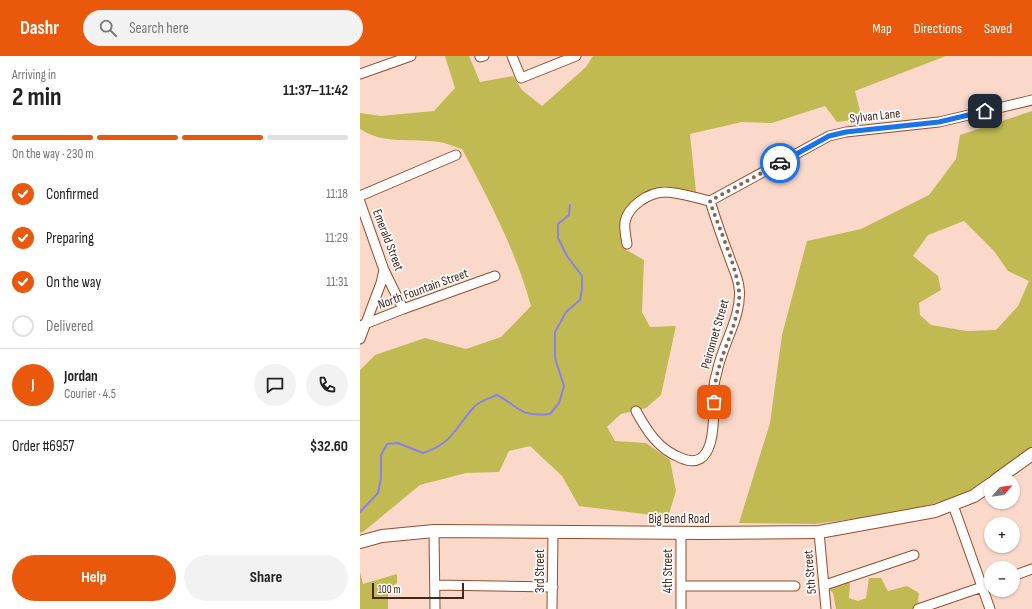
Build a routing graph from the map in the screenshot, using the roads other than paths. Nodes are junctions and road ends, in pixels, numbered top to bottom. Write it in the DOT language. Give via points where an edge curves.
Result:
graph roads {
  1 [pos="411,56"];
  2 [pos="512,56"];
  3 [pos="576,56"];
  4 [pos="360,74"];
  5 [pos="1032,100"];
  6 [pos="456,155"];
  7 [pos="360,196"];
  8 [pos="710,201"];
  9 [pos="360,202"];
  10 [pos="627,244"];
  11 [pos="384,270"];
  12 [pos="495,276"];
  13 [pos="403,308"];
  14 [pos="363,325"];
  15 [pos="360,339"];
  16 [pos="636,411"];
  17 [pos="1032,454"];
  18 [pos="1006,473"];
  19 [pos="984,489"];
  20 [pos="953,506"];
  21 [pos="434,532"];
  22 [pos="819,532"];
  23 [pos="553,533"];
  24 [pos="681,533"];
  25 [pos="360,542"];
  26 [pos="914,555"];
  27 [pos="1032,568"];
  28 [pos="1020,573"];
  29 [pos="984,580"];
  30 [pos="435,585"];
  31 [pos="825,585"];
  32 [pos="681,586"];
  33 [pos="795,586"];
  34 [pos="984,586"];
  35 [pos="553,587"];
  36 [pos="988,597"];
  37 [pos="435,609"];
  38 [pos="552,609"];
  39 [pos="682,609"];
  40 [pos="826,609"];
  41 [pos="918,609"];
  42 [pos="990,609"];
  1 -- 4 [label="street"];
  2 -- 3 [label="street" via="521,78"];
  5 -- 8 [label="street, Sylvan Lane" via="939,122 829,136"];
  6 -- 7 [label="street"];
  8 -- 10 [label="street" via="665,192 645,198 636,204 627,216"];
  8 -- 16 [label="street, Peironnet Street" via="739,287 736,314 716,375 714,424 705,455 697,461 675,456 649,434"];
  9 -- 11 [label="street, Emerald Street"];
  11 -- 13 [label="street, Emerald Street"];
  11 -- 14 [label="street"];
  12 -- 13 [label="street, North Fountain Street"];
  13 -- 14 [label="street, North Fountain Street"];
  14 -- 15 [label="street"];
  17 -- 18 [label="main road"];
  19 -- 20 [label="main road, Big Bend Road"];
  20 -- 22 [label="main road, Big Bend Road"];
  20 -- 29 [label="street"];
  21 -- 23 [label="main road, Big Bend Road"];
  21 -- 25 [label="main road, Big Bend Road" via="382,536"];
  21 -- 30 [label="street"];
  22 -- 24 [label="main road, Big Bend Road"];
  22 -- 31 [label="street, 5th Street"];
  23 -- 24 [label="main road, Big Bend Road"];
  23 -- 35 [label="street, 3rd Street"];
  24 -- 32 [label="street, 4th Street"];
  26 -- 31 [label="street"];
  27 -- 28 [label="street"];
  30 -- 35 [label="street"];
  30 -- 37 [label="street"];
  31 -- 40 [label="street, 5th Street"];
  32 -- 33 [label="street"];
  32 -- 39 [label="street, 4th Street"];
  34 -- 41 [label="street"];
  35 -- 38 [label="street, 3rd Street"];
  36 -- 42 [label="street"];
}
